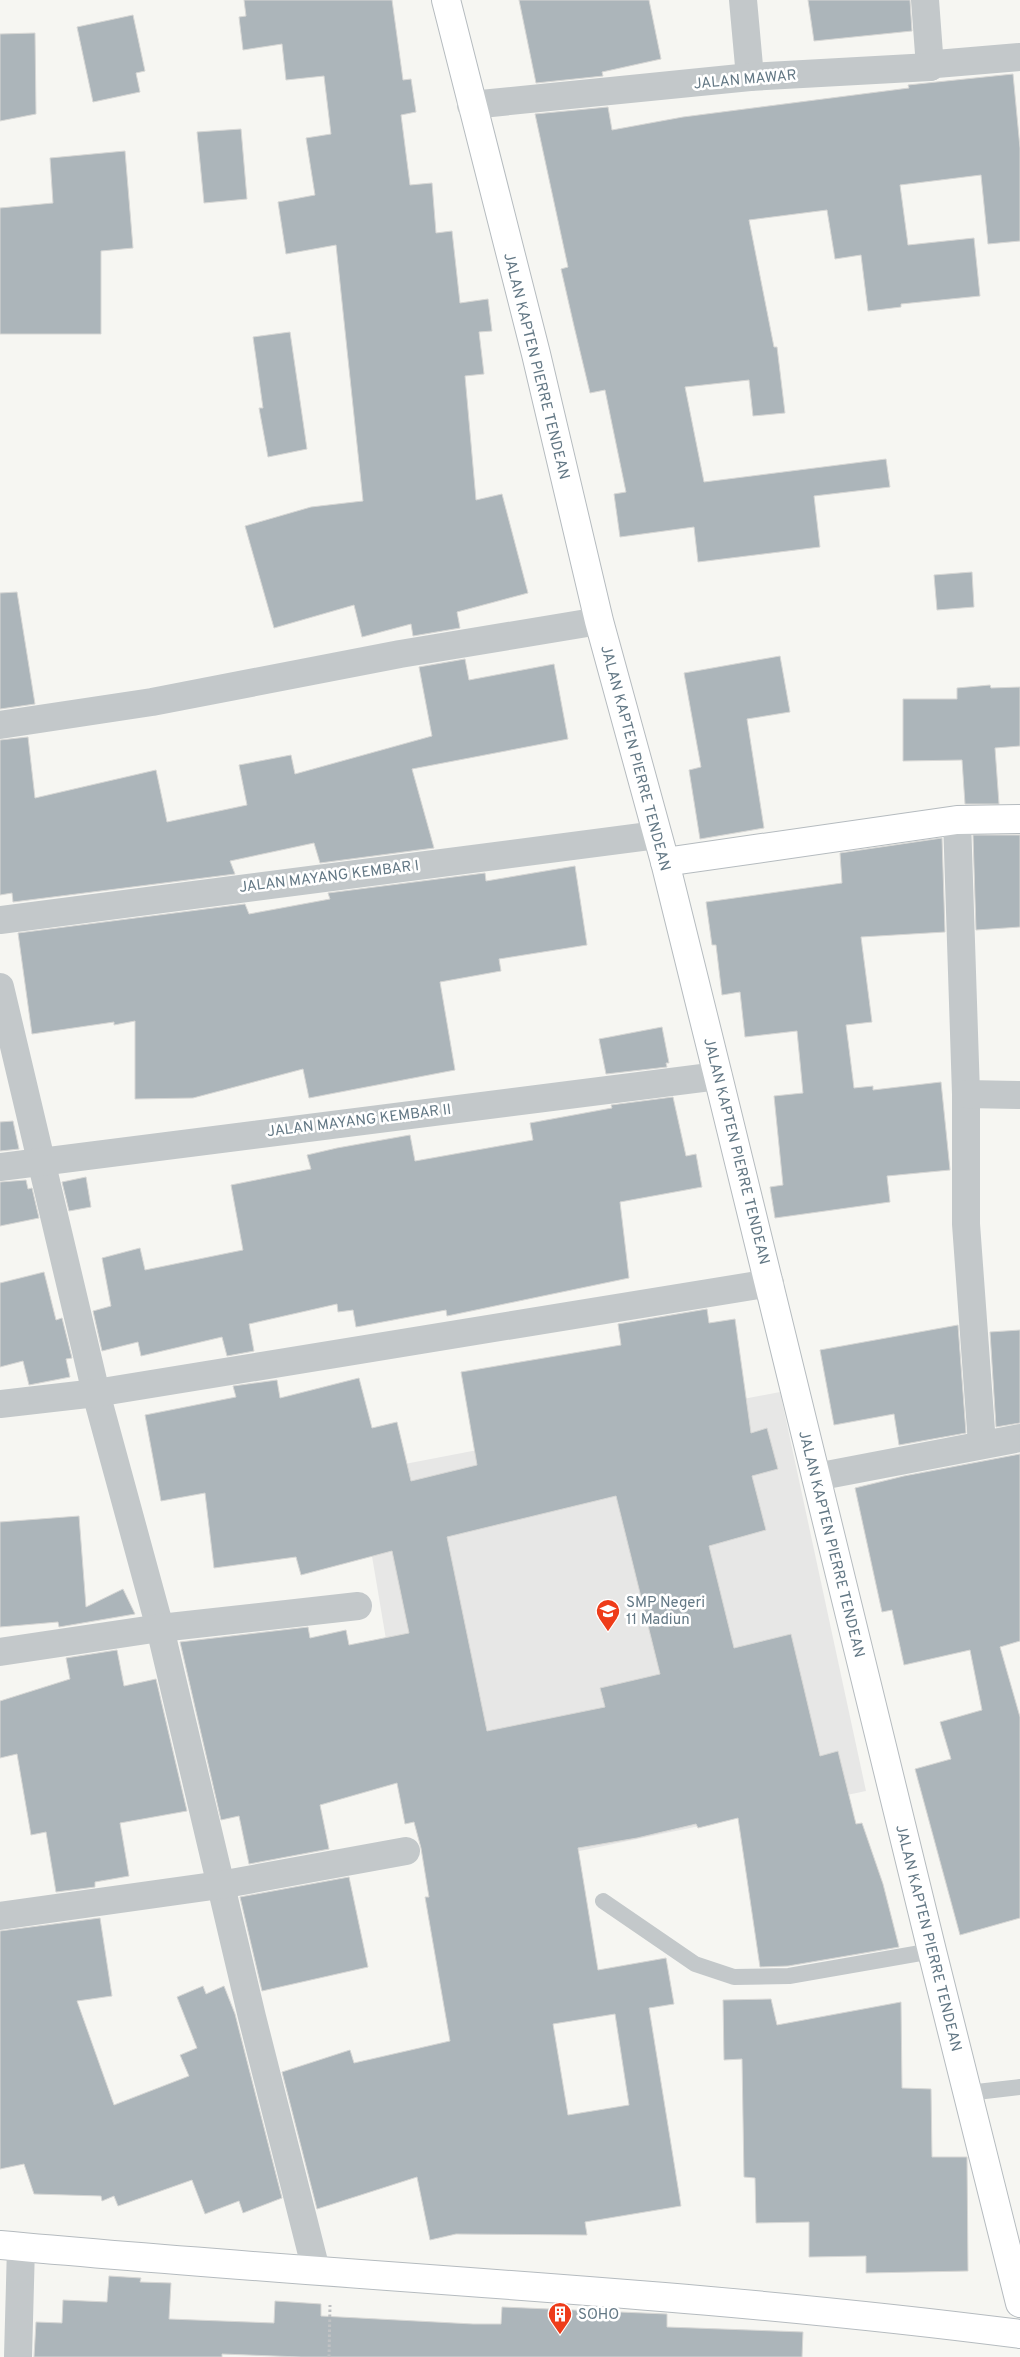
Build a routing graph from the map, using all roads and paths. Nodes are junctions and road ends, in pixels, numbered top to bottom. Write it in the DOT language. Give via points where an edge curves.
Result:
graph roads {
  1 [pos="446,0"];
  2 [pos="743,0"];
  3 [pos="925,0"];
  4 [pos="1020,57"];
  5 [pos="930,67"];
  6 [pos="750,77"];
  7 [pos="471,105"];
  8 [pos="599,621"];
  9 [pos="0,725"];
  10 [pos="1020,819"];
  11 [pos="957,820"];
  12 [pos="657,835"];
  13 [pos="665,862"];
  14 [pos="0,920"];
  15 [pos="0,987"];
  16 [pos="718,1076"];
  17 [pos="966,1094"];
  18 [pos="1020,1095"];
  19 [pos="40,1161"];
  20 [pos="0,1167"];
  21 [pos="770,1283"];
  22 [pos="96,1393"];
  23 [pos="0,1404"];
  24 [pos="1020,1438"];
  25 [pos="982,1444"];
  26 [pos="816,1477"];
  27 [pos="358,1606"];
  28 [pos="160,1628"];
  29 [pos="0,1652"];
  30 [pos="406,1851"];
  31 [pos="220,1885"];
  32 [pos="603,1901"];
  33 [pos="0,1916"];
  34 [pos="932,1951"];
  35 [pos="1020,2087"];
  36 [pos="968,2093"];
  37 [pos="11,2246"];
  38 [pos="323,2271"];
  39 [pos="1020,2303"];
  40 [pos="1020,2334"];
  41 [pos="18,2357"];
  42 [pos="329,2357"];
  1 -- 7 [label="main road, JALAN KAPTEN PIERRE TENDEAN"];
  2 -- 6 [label="street"];
  3 -- 5 [label="street"];
  4 -- 5 [label="street, JALAN MAWAR"];
  5 -- 6 [label="street, JALAN MAWAR"];
  6 -- 7 [label="street, JALAN MAWAR"];
  7 -- 8 [label="main road, JALAN KAPTEN PIERRE TENDEAN" via="536,354"];
  8 -- 9 [label="street" via="400,654 152,702"];
  8 -- 12 [label="main road, JALAN KAPTEN PIERRE TENDEAN"];
  10 -- 11 [label="main road"];
  11 -- 13 [label="main road"];
  11 -- 17 [label="street"];
  12 -- 13 [label="main road, JALAN KAPTEN PIERRE TENDEAN"];
  12 -- 14 [label="street, JALAN MAYANG KEMBAR I"];
  13 -- 16 [label="main road, JALAN KAPTEN PIERRE TENDEAN"];
  15 -- 19 [label="street"];
  16 -- 19 [label="street, JALAN MAYANG KEMBAR II"];
  16 -- 21 [label="main road, JALAN KAPTEN PIERRE TENDEAN"];
  17 -- 18 [label="street"];
  17 -- 25 [label="street" via="966,1224"];
  19 -- 20 [label="street, JALAN MAYANG KEMBAR II"];
  19 -- 22 [label="street"];
  21 -- 22 [label="street"];
  21 -- 26 [label="main road, JALAN KAPTEN PIERRE TENDEAN"];
  22 -- 23 [label="street"];
  22 -- 28 [label="street"];
  24 -- 25 [label="street"];
  25 -- 26 [label="street"];
  26 -- 34 [label="main road, JALAN KAPTEN PIERRE TENDEAN"];
  27 -- 28 [label="street"];
  28 -- 29 [label="street"];
  28 -- 31 [label="street"];
  30 -- 31 [label="street"];
  31 -- 33 [label="street"];
  31 -- 38 [label="street"];
  32 -- 34 [label="lane" via="695,1964 734,1977 789,1976"];
  34 -- 36 [label="main road, JALAN KAPTEN PIERRE TENDEAN"];
  35 -- 36 [label="lane"];
  36 -- 39 [label="main road, JALAN KAPTEN PIERRE TENDEAN"];
  37 -- 38 [label="main road"];
  37 -- 41 [label="street"];
  38 -- 40 [label="main road" via="915,2320"];
  38 -- 42 [label="path"];
}
